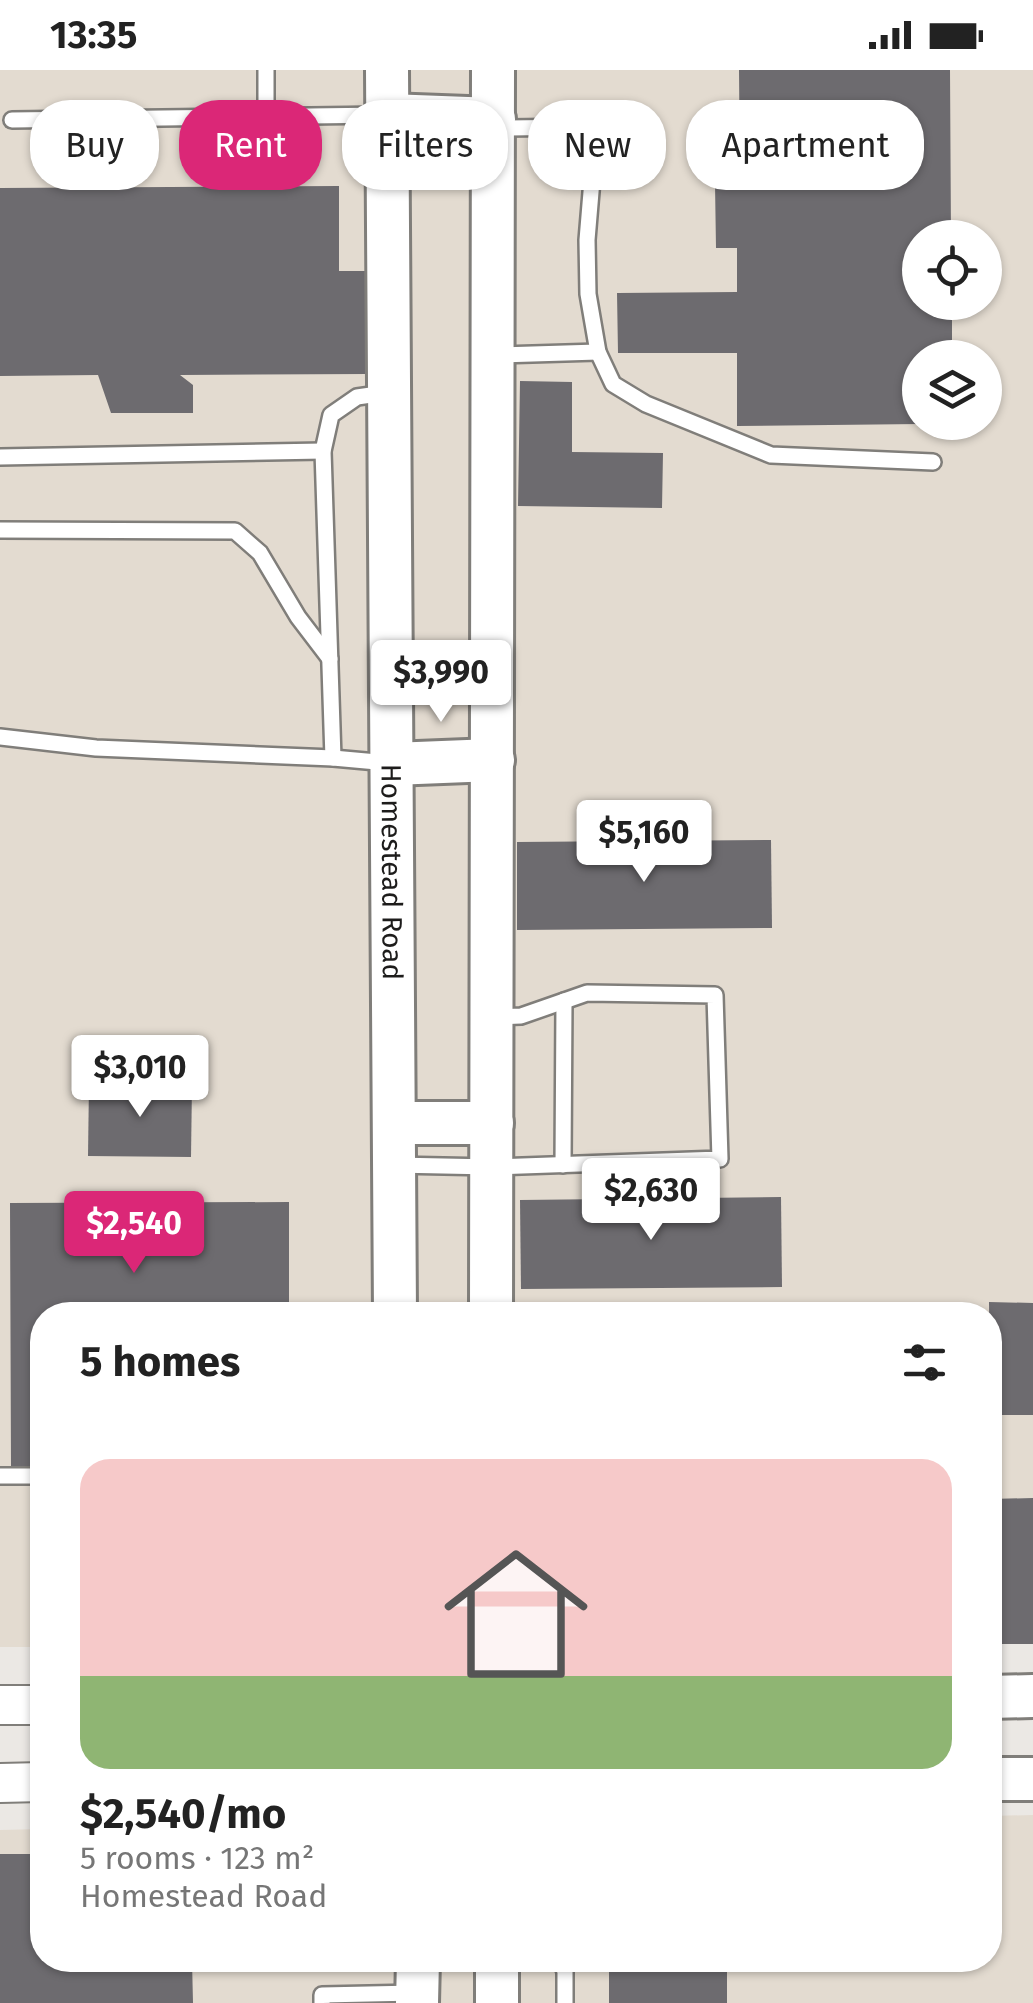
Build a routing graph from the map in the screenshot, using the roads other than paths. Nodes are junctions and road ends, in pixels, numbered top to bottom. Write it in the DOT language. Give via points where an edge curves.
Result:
graph roads {
  1 [pos="266,70"];
  2 [pos="387,70"];
  3 [pos="494,70"];
  4 [pos="266,100"];
  5 [pos="388,100"];
  6 [pos="494,100"];
  7 [pos="179,117"];
  8 [pos="12,120"];
  9 [pos="508,123"];
  10 [pos="388,190"];
  11 [pos="494,190"];
  12 [pos="598,352"];
  13 [pos="493,355"];
  14 [pos="389,392"];
  15 [pos="323,451"];
  16 [pos="0,456"];
  17 [pos="934,462"];
  18 [pos="0,530"];
  19 [pos="330,659"];
  20 [pos="0,737"];
  21 [pos="333,758"];
  22 [pos="493,760"];
  23 [pos="392,764"];
  24 [pos="564,1001"];
  25 [pos="492,1018"];
  26 [pos="394,1124"];
  27 [pos="492,1124"];
  28 [pos="563,1165"];
  29 [pos="394,1166"];
  30 [pos="492,1167"];
  31 [pos="396,1302"];
  32 [pos="492,1302"];
  33 [pos="0,1476"];
  34 [pos="30,1476"];
  35 [pos="1002,1696"];
  36 [pos="1033,1696"];
  37 [pos="0,1705"];
  38 [pos="30,1705"];
  39 [pos="1002,1779"];
  40 [pos="1033,1779"];
  41 [pos="30,1782"];
  42 [pos="0,1783"];
  43 [pos="497,1972"];
  44 [pos="565,1972"];
  45 [pos="417,1985"];
  46 [pos="322,2003"];
  47 [pos="496,2003"];
  48 [pos="565,2003"];
  1 -- 4 [label="lane"];
  2 -- 5 [label="main road, Homestead Road"];
  3 -- 6 [label="main road"];
  7 -- 8 [label="lane"];
  9 -- 12 [label="lane" via="583,126 594,156 586,240"];
  10 -- 14 [label="main road, Homestead Road"];
  11 -- 13 [label="main road"];
  12 -- 13 [label="lane"];
  12 -- 17 [label="lane" via="613,384 629,394 771,455"];
  13 -- 22 [label="main road"];
  14 -- 15 [label="lane" via="357,397 331,414"];
  14 -- 23 [label="main road, Homestead Road"];
  15 -- 16 [label="lane"];
  15 -- 19 [label="lane"];
  18 -- 19 [label="lane" via="235,530 260,552"];
  19 -- 21 [label="lane"];
  20 -- 21 [label="lane"];
  21 -- 23 [label="lane"];
  22 -- 23 [label="main road"];
  22 -- 25 [label="main road"];
  23 -- 26 [label="main road, Homestead Road"];
  24 -- 25 [label="lane"];
  24 -- 28 [label="lane"];
  24 -- 28 [label="lane" via="588,993 715,996 720,1159"];
  25 -- 27 [label="main road"];
  26 -- 27 [label="main road"];
  26 -- 29 [label="main road, Homestead Road"];
  27 -- 30 [label="main road"];
  28 -- 30 [label="lane"];
  29 -- 30 [label="lane"];
  29 -- 31 [label="main road, Homestead Road"];
  30 -- 32 [label="main road"];
  33 -- 34 [label="lane"];
  35 -- 36 [label="main road"];
  37 -- 38 [label="street"];
  39 -- 40 [label="main road"];
  41 -- 42 [label="street"];
  43 -- 47 [label="main road"];
  44 -- 48 [label="lane"];
  45 -- 46 [label="lane" via="322,1995"];
}
